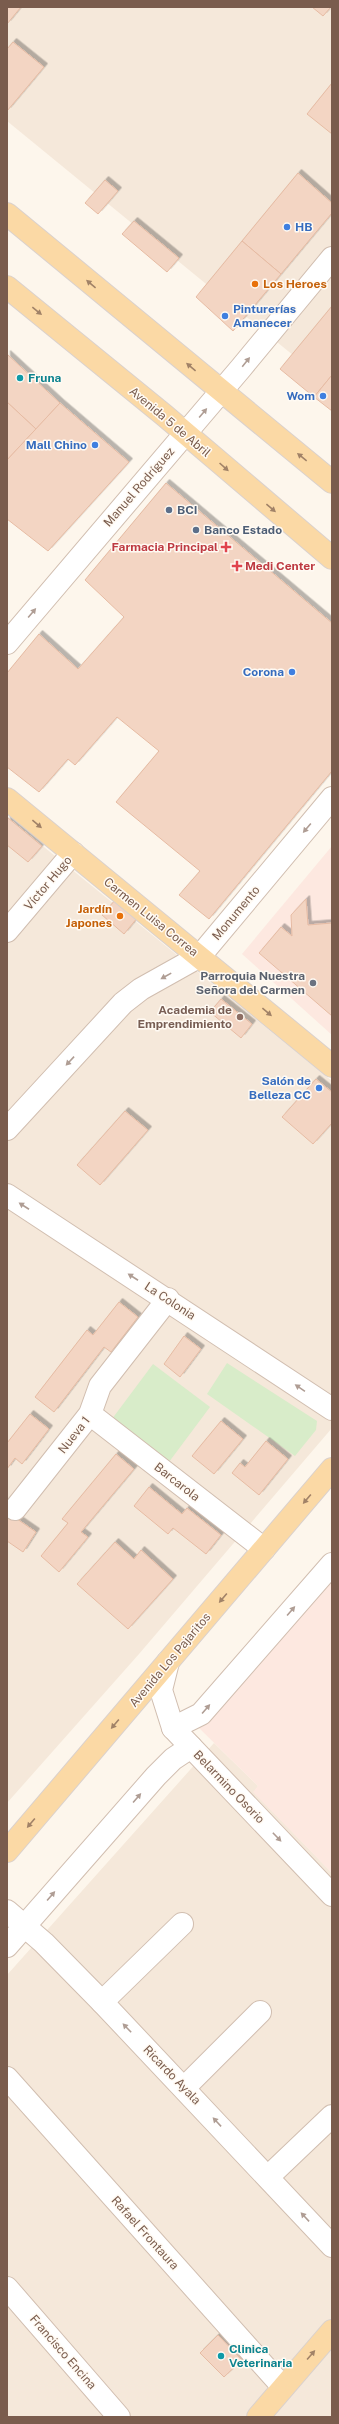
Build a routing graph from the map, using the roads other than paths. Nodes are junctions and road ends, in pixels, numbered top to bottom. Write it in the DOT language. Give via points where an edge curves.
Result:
graph roads {
  1 [pos="7,214"];
  2 [pos="332,258"];
  3 [pos="7,287"];
  4 [pos="221,392"];
  5 [pos="185,434"];
  6 [pos="332,482"];
  7 [pos="332,558"];
  8 [pos="7,642"];
  9 [pos="332,798"];
  10 [pos="7,799"];
  11 [pos="73,853"];
  12 [pos="7,931"];
  13 [pos="200,956"];
  14 [pos="332,1066"];
  15 [pos="7,1129"];
  16 [pos="7,1195"];
  17 [pos="168,1299"];
  18 [pos="332,1409"];
  19 [pos="90,1414"];
  20 [pos="332,1469"];
  21 [pos="15,1509"];
  22 [pos="264,1549"];
  23 [pos="332,1564"];
  24 [pos="168,1662"];
  25 [pos="173,1728"];
  26 [pos="191,1747"];
  27 [pos="7,1851"];
  28 [pos="332,1895"];
  29 [pos="7,1910"];
  30 [pos="182,1924"];
  31 [pos="25,1925"];
  32 [pos="7,1946"];
  33 [pos="102,2002"];
  34 [pos="260,2012"];
  35 [pos="7,2078"];
  36 [pos="184,2088"];
  37 [pos="332,2116"];
  38 [pos="268,2177"];
  39 [pos="332,2246"];
  40 [pos="7,2288"];
  41 [pos="332,2330"];
  42 [pos="283,2387"];
  43 [pos="119,2417"];
  44 [pos="258,2417"];
  4 -- 1 [label="main road, one-way"];
  4 -- 2 [label="street, Manuel Rodríguez, one-way"];
  3 -- 5 [label="main road, Avenida 5 de Abril, one-way"];
  5 -- 4 [label="street, Manuel Rodríguez, one-way"];
  6 -- 4 [label="main road, one-way"];
  5 -- 7 [label="main road, Avenida 5 de Abril, one-way"];
  8 -- 5 [label="street, Manuel Rodríguez, one-way"];
  9 -- 13 [label="street, Monumento, one-way"];
  10 -- 11 [label="main road, Carmen Luisa Correa, one-way"];
  11 -- 12 [label="street, Víctor Hugo"];
  11 -- 13 [label="main road, Carmen Luisa Correa"];
  13 -- 14 [label="main road, Carmen Luisa Correa, one-way"];
  13 -- 15 [label="street, Monumento, one-way" via="141,989 123,1004"];
  17 -- 16 [label="street, La Colonia, one-way"];
  18 -- 17 [label="street, La Colonia, one-way"];
  17 -- 19 [label="street, Nueva 1" via="100,1386"];
  19 -- 21 [label="street, Nueva 1"];
  19 -- 22 [label="street, Barcarola"];
  20 -- 22 [label="main road, Avenida Los Pajaritos, one-way"];
  22 -- 24 [label="main road, Avenida Los Pajaritos, one-way"];
  25 -- 23 [label="street, one-way" via="201,1714"];
  24 -- 25 [label="street, Belarmino Osorio" via="162,1690"];
  24 -- 27 [label="main road, Avenida Los Pajaritos, one-way"];
  25 -- 26 [label="street, Belarmino Osorio"];
  26 -- 28 [label="street, Belarmino Osorio, one-way"];
  31 -- 26 [label="street, one-way" via="156,1776 173,1759"];
  29 -- 31 [label="street, Ricardo Ayala"];
  30 -- 33 [label="street"];
  31 -- 32 [label="street"];
  31 -- 33 [label="street, Ricardo Ayala"];
  36 -- 33 [label="street, Ricardo Ayala, one-way"];
  34 -- 36 [label="street"];
  35 -- 42 [label="street, Rafael Frontaura"];
  38 -- 36 [label="street, Ricardo Ayala, one-way"];
  37 -- 38 [label="street"];
  39 -- 38 [label="street, Ricardo Ayala, one-way"];
  40 -- 43 [label="street, Francisco Encina"];
  42 -- 41 [label="main road, one-way"];
  42 -- 44 [label="main road"];
}
